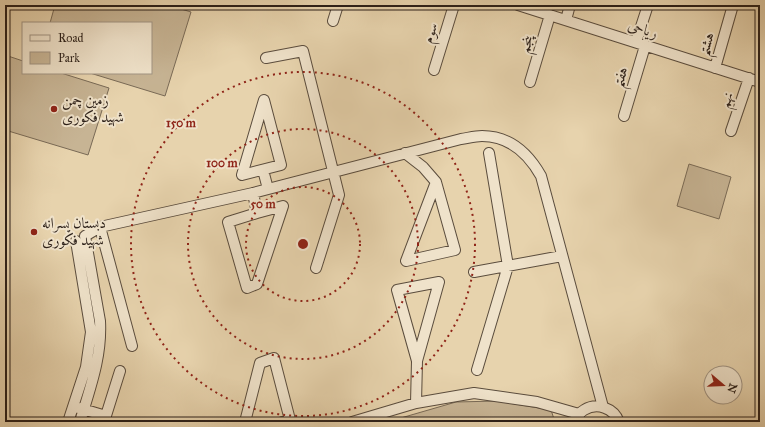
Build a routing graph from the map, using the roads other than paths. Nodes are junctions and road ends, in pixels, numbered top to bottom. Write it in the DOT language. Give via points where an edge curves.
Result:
graph roads {
  1 [pos="338,5"];
  2 [pos="454,5"];
  3 [pos="518,5"];
  4 [pos="570,5"];
  5 [pos="648,5"];
  6 [pos="733,5"];
  7 [pos="550,15"];
  8 [pos="566,20"];
  9 [pos="333,21"];
  10 [pos="640,44"];
  11 [pos="266,58"];
  12 [pos="715,68"];
  13 [pos="434,70"];
  14 [pos="749,78"];
  15 [pos="530,82"];
  16 [pos="760,82"];
  17 [pos="624,116"];
  18 [pos="731,131"];
  19 [pos="405,153"];
  20 [pos="489,153"];
  21 [pos="263,170"];
  22 [pos="333,172"];
  23 [pos="436,182"];
  24 [pos="268,189"];
  25 [pos="253,193"];
  26 [pos="257,213"];
  27 [pos="100,227"];
  28 [pos="76,241"];
  29 [pos="562,256"];
  30 [pos="508,266"];
  31 [pos="316,268"];
  32 [pos="474,272"];
  33 [pos="132,346"];
  34 [pos="417,361"];
  35 [pos="477,370"];
  36 [pos="120,371"];
  37 [pos="416,403"];
  38 [pos="73,406"];
  39 [pos="603,407"];
  40 [pos="84,409"];
  41 [pos="577,418"];
  42 [pos="105,419"];
  43 [pos="68,422"];
  44 [pos="80,422"];
  45 [pos="245,422"];
  46 [pos="282,422"];
  47 [pos="352,422"];
  48 [pos="619,422"];
  1 -- 9 [label="street"];
  2 -- 13 [label="street, سوم"];
  3 -- 7 [label="street, ریاحی"];
  4 -- 8 [label="street"];
  5 -- 10 [label="street, هفتم"];
  6 -- 12 [label="street, هشتم"];
  7 -- 8 [label="street, ریاحی"];
  7 -- 15 [label="street, پنجم"];
  8 -- 10 [label="street, ریاحی"];
  10 -- 12 [label="street, ریاحی"];
  10 -- 17 [label="street, هفتم"];
  11 -- 22 [label="street" via="303,51"];
  12 -- 14 [label="street, ریاحی"];
  14 -- 16 [label="street, ریاحی"];
  14 -- 18 [label="street, نهم"];
  19 -- 22 [label="street"];
  19 -- 23 [label="street" via="423,167"];
  19 -- 29 [label="street" via="482,136 503,139 523,152 534,163 541,176"];
  20 -- 30 [label="street"];
  21 -- 21 [label="street" via="282,165 264,100 242,175"];
  21 -- 24 [label="street"];
  22 -- 24 [label="street"];
  22 -- 31 [label="street" via="339,194"];
  23 -- 23 [label="street" via="455,250 406,262 425,211"];
  24 -- 25 [label="street"];
  25 -- 26 [label="street"];
  25 -- 27 [label="street"];
  26 -- 26 [label="street" via="283,206 257,284 247,288 228,222"];
  27 -- 33 [label="street"];
  27 -- 40 [label="street" via="85,236 101,335 100,349"];
  28 -- 38 [label="street" via="91,332 86,367"];
  29 -- 30 [label="street"];
  29 -- 39 [label="street"];
  30 -- 32 [label="street"];
  30 -- 35 [label="street"];
  34 -- 34 [label="street" via="427,325 439,282 397,290"];
  34 -- 37 [label="street"];
  36 -- 42 [label="street"];
  37 -- 41 [label="street" via="474,392 537,402"];
  37 -- 47 [label="street"];
  38 -- 40 [label="street"];
  38 -- 43 [label="street"];
  39 -- 41 [label="street" via="590,407"];
  39 -- 48 [label="street" via="615,414"];
  40 -- 42 [label="street"];
  40 -- 44 [label="street"];
  45 -- 46 [label="street" via="260,363 274,358 290,420"];
}
